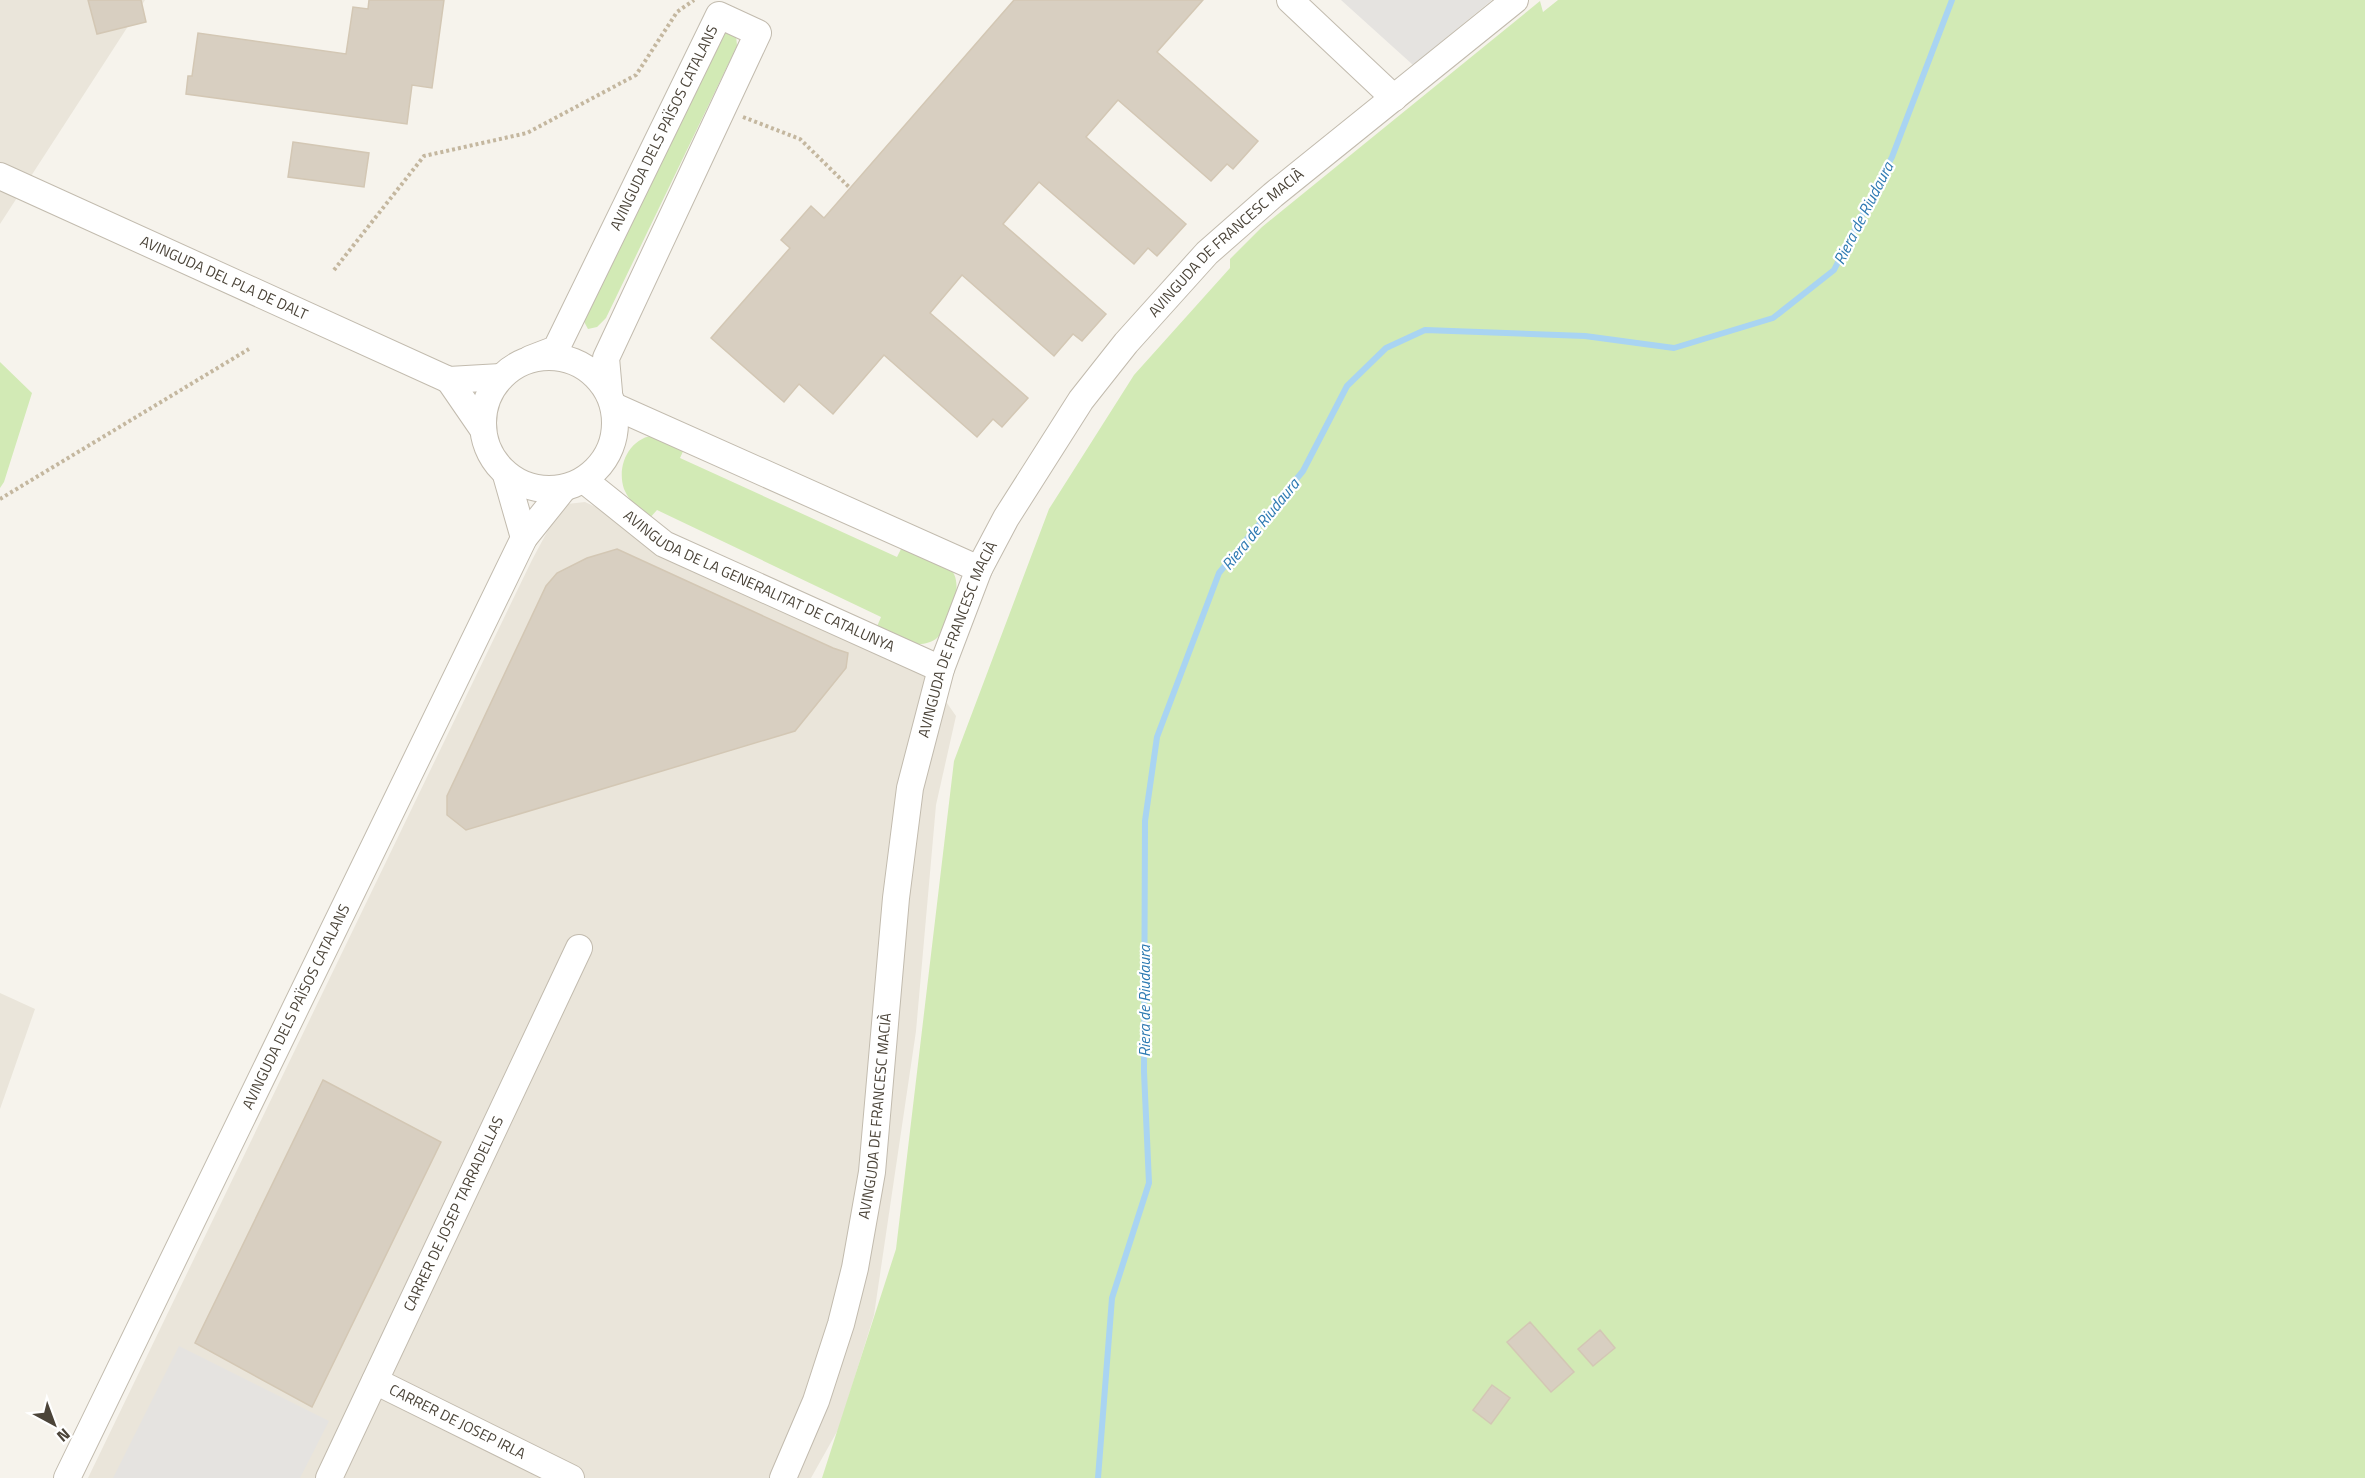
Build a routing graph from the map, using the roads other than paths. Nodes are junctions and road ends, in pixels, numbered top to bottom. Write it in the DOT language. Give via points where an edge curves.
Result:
graph roads {
  1 [pos="1290,0"];
  2 [pos="1515,0"];
  3 [pos="1394,98"];
  4 [pos="0,176"];
  5 [pos="530,359"];
  6 [pos="501,377"];
  7 [pos="449,380"];
  8 [pos="611,399"];
  9 [pos="482,428"];
  10 [pos="506,475"];
  11 [pos="574,484"];
  12 [pos="524,538"];
  13 [pos="980,569"];
  14 [pos="941,669"];
  15 [pos="579,948"];
  16 [pos="375,1381"];
  17 [pos="67,1478"];
  18 [pos="329,1478"];
  19 [pos="571,1478"];
  20 [pos="783,1478"];
  1 -- 3 [label="street"];
  2 -- 3 [label="street, AVINGUDA DE FRANCESC MACIÀ"];
  3 -- 13 [label="street, AVINGUDA DE FRANCESC MACIÀ" via="1207,253 1126,343 1081,400 1006,518"];
  4 -- 7 [label="street, AVINGUDA DEL PLA DE DALT"];
  5 -- 6 [label="street"];
  5 -- 8 [label="street" via="549,356 575,362 598,378"];
  5 -- 8 [label="street, AVINGUDA DELS PAÏSOS CATALANS" via="556,349 718,15 758,33 606,358"];
  6 -- 7 [label="street, AVINGUDA DEL PLA DE DALT"];
  6 -- 9 [label="street" via="486,400"];
  7 -- 9 [label="street"];
  8 -- 11 [label="street" via="616,421 609,453 598,468"];
  8 -- 13 [label="street"];
  9 -- 10 [label="street" via="494,462"];
  10 -- 11 [label="street" via="543,490"];
  10 -- 12 [label="street"];
  11 -- 12 [label="street, AVINGUDA DELS PAÏSOS CATALANS"];
  11 -- 14 [label="street, AVINGUDA DE LA GENERALITAT DE CATALUNYA" via="664,544"];
  12 -- 17 [label="street, AVINGUDA DELS PAÏSOS CATALANS"];
  13 -- 14 [label="street, AVINGUDA DE FRANCESC MACIÀ"];
  14 -- 20 [label="street, AVINGUDA DE FRANCESC MACIÀ" via="910,788 896,898 872,1172 855,1269 816,1401"];
  15 -- 16 [label="street, CARRER DE JOSEP TARRADELLAS"];
  16 -- 18 [label="street, CARRER DE JOSEP TARRADELLAS"];
  16 -- 19 [label="street, CARRER DE JOSEP IRLA"];
}
